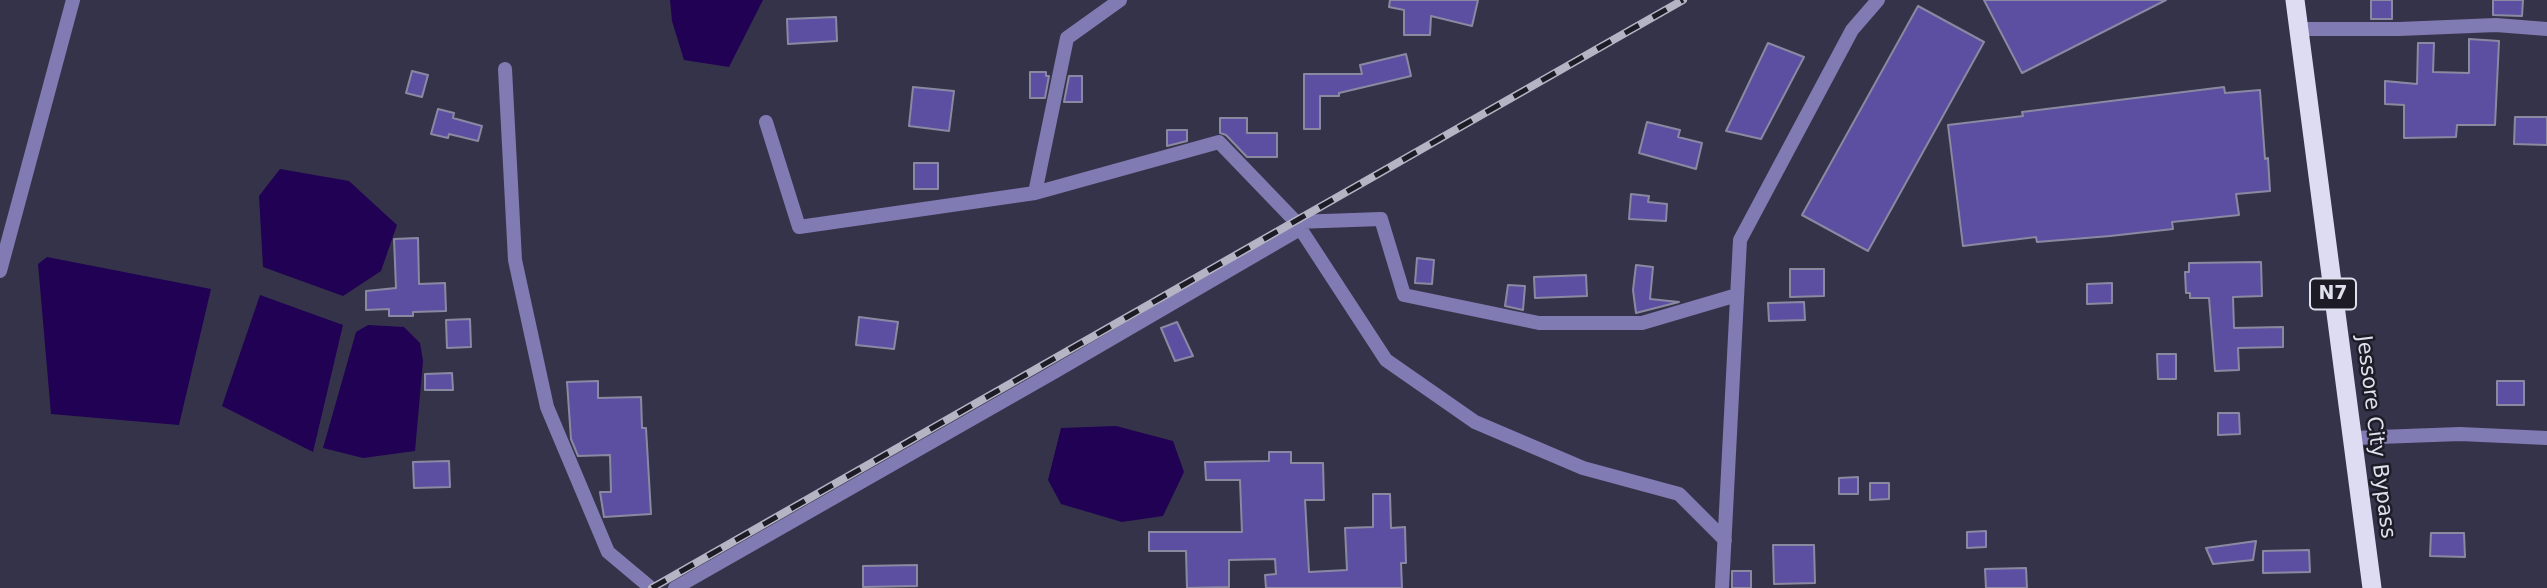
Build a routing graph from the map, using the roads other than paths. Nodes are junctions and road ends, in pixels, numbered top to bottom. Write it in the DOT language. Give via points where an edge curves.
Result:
graph roads {
  1 [pos="73,0"];
  2 [pos="1120,0"];
  3 [pos="1878,0"];
  4 [pos="2295,0"];
  5 [pos="2298,29"];
  6 [pos="2547,29"];
  7 [pos="505,69"];
  8 [pos="766,122"];
  9 [pos="1035,194"];
  10 [pos="1298,225"];
  11 [pos="0,271"];
  12 [pos="1737,295"];
  13 [pos="2352,438"];
  14 [pos="2547,438"];
  15 [pos="1725,540"];
  16 [pos="692,584"];
  17 [pos="651,588"];
  18 [pos="674,588"];
  19 [pos="1722,588"];
  20 [pos="2372,588"];
  1 -- 11 [label="street"];
  2 -- 9 [label="street" via="1067,38"];
  3 -- 12 [label="street" via="1852,30 1740,240"];
  4 -- 5 [label="highway, Jessore City Bypass / N7"];
  5 -- 6 [label="street" via="2496,25"];
  5 -- 13 [label="highway, Jessore City Bypass / N7"];
  7 -- 17 [label="street" via="515,260 547,407 608,552"];
  8 -- 9 [label="street" via="799,226"];
  9 -- 10 [label="street" via="1219,142"];
  10 -- 12 [label="street" via="1381,219 1404,295 1539,323 1642,323"];
  10 -- 15 [label="street" via="1386,360 1475,422 1583,468 1679,494"];
  10 -- 16 [label="street"];
  12 -- 15 [label="street"];
  13 -- 14 [label="street" via="2460,434"];
  13 -- 20 [label="highway, Jessore City Bypass / N7"];
  15 -- 19 [label="street"];
  16 -- 18 [label="street"];
}
